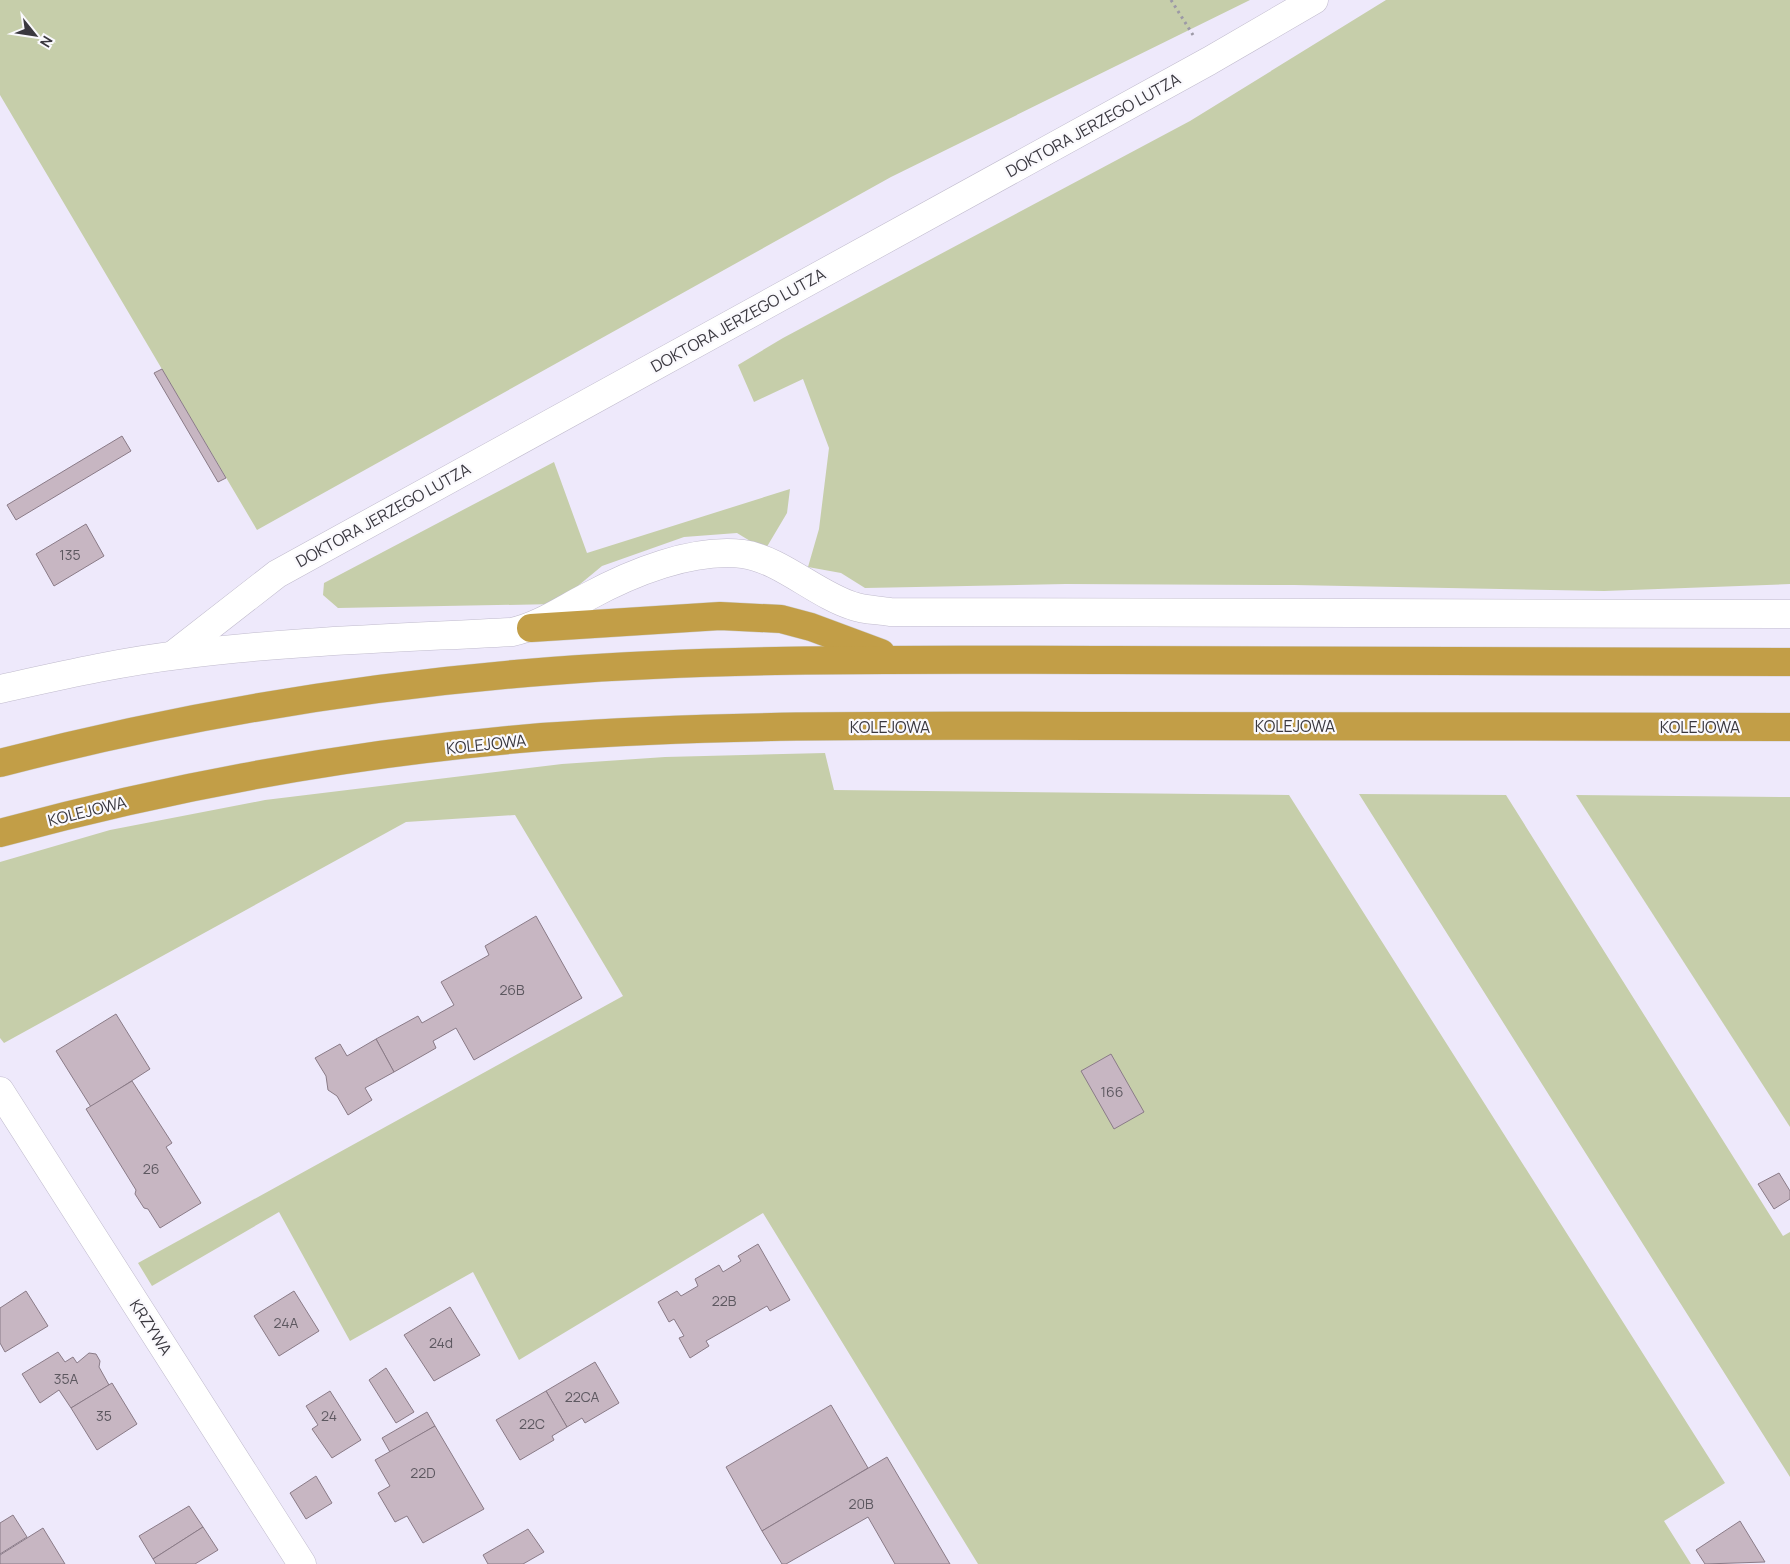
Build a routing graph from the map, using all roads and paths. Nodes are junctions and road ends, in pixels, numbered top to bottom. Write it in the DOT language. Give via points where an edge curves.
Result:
graph roads {
  1 [pos="1171,0"];
  2 [pos="1314,0"];
  3 [pos="1209,61"];
  4 [pos="1790,614"];
  5 [pos="531,628"];
  6 [pos="173,655"];
  7 [pos="899,660"];
  8 [pos="1790,662"];
  9 [pos="0,689"];
  10 [pos="1790,727"];
  11 [pos="0,763"];
  12 [pos="0,834"];
  13 [pos="0,1091"];
  14 [pos="302,1564"];
  1 -- 3 [label="path"];
  2 -- 3 [label="street, DOKTORA JERZEGO LUTZA"];
  3 -- 6 [label="street, DOKTORA JERZEGO LUTZA" via="277,574"];
  4 -- 5 [label="street" via="890,612 854,607 779,567 744,554 706,555 666,562 589,595"];
  5 -- 6 [label="street" via="512,632"];
  5 -- 7 [label="highway" via="720,616 781,619"];
  6 -- 9 [label="street"];
  7 -- 8 [label="highway"];
  7 -- 11 [label="highway" via="623,667 380,689 208,717"];
  10 -- 12 [label="highway, KOLEJOWA" via="1006,726 643,731 486,743 301,768 138,798"];
  13 -- 14 [label="street, KRZYWA"];
}
